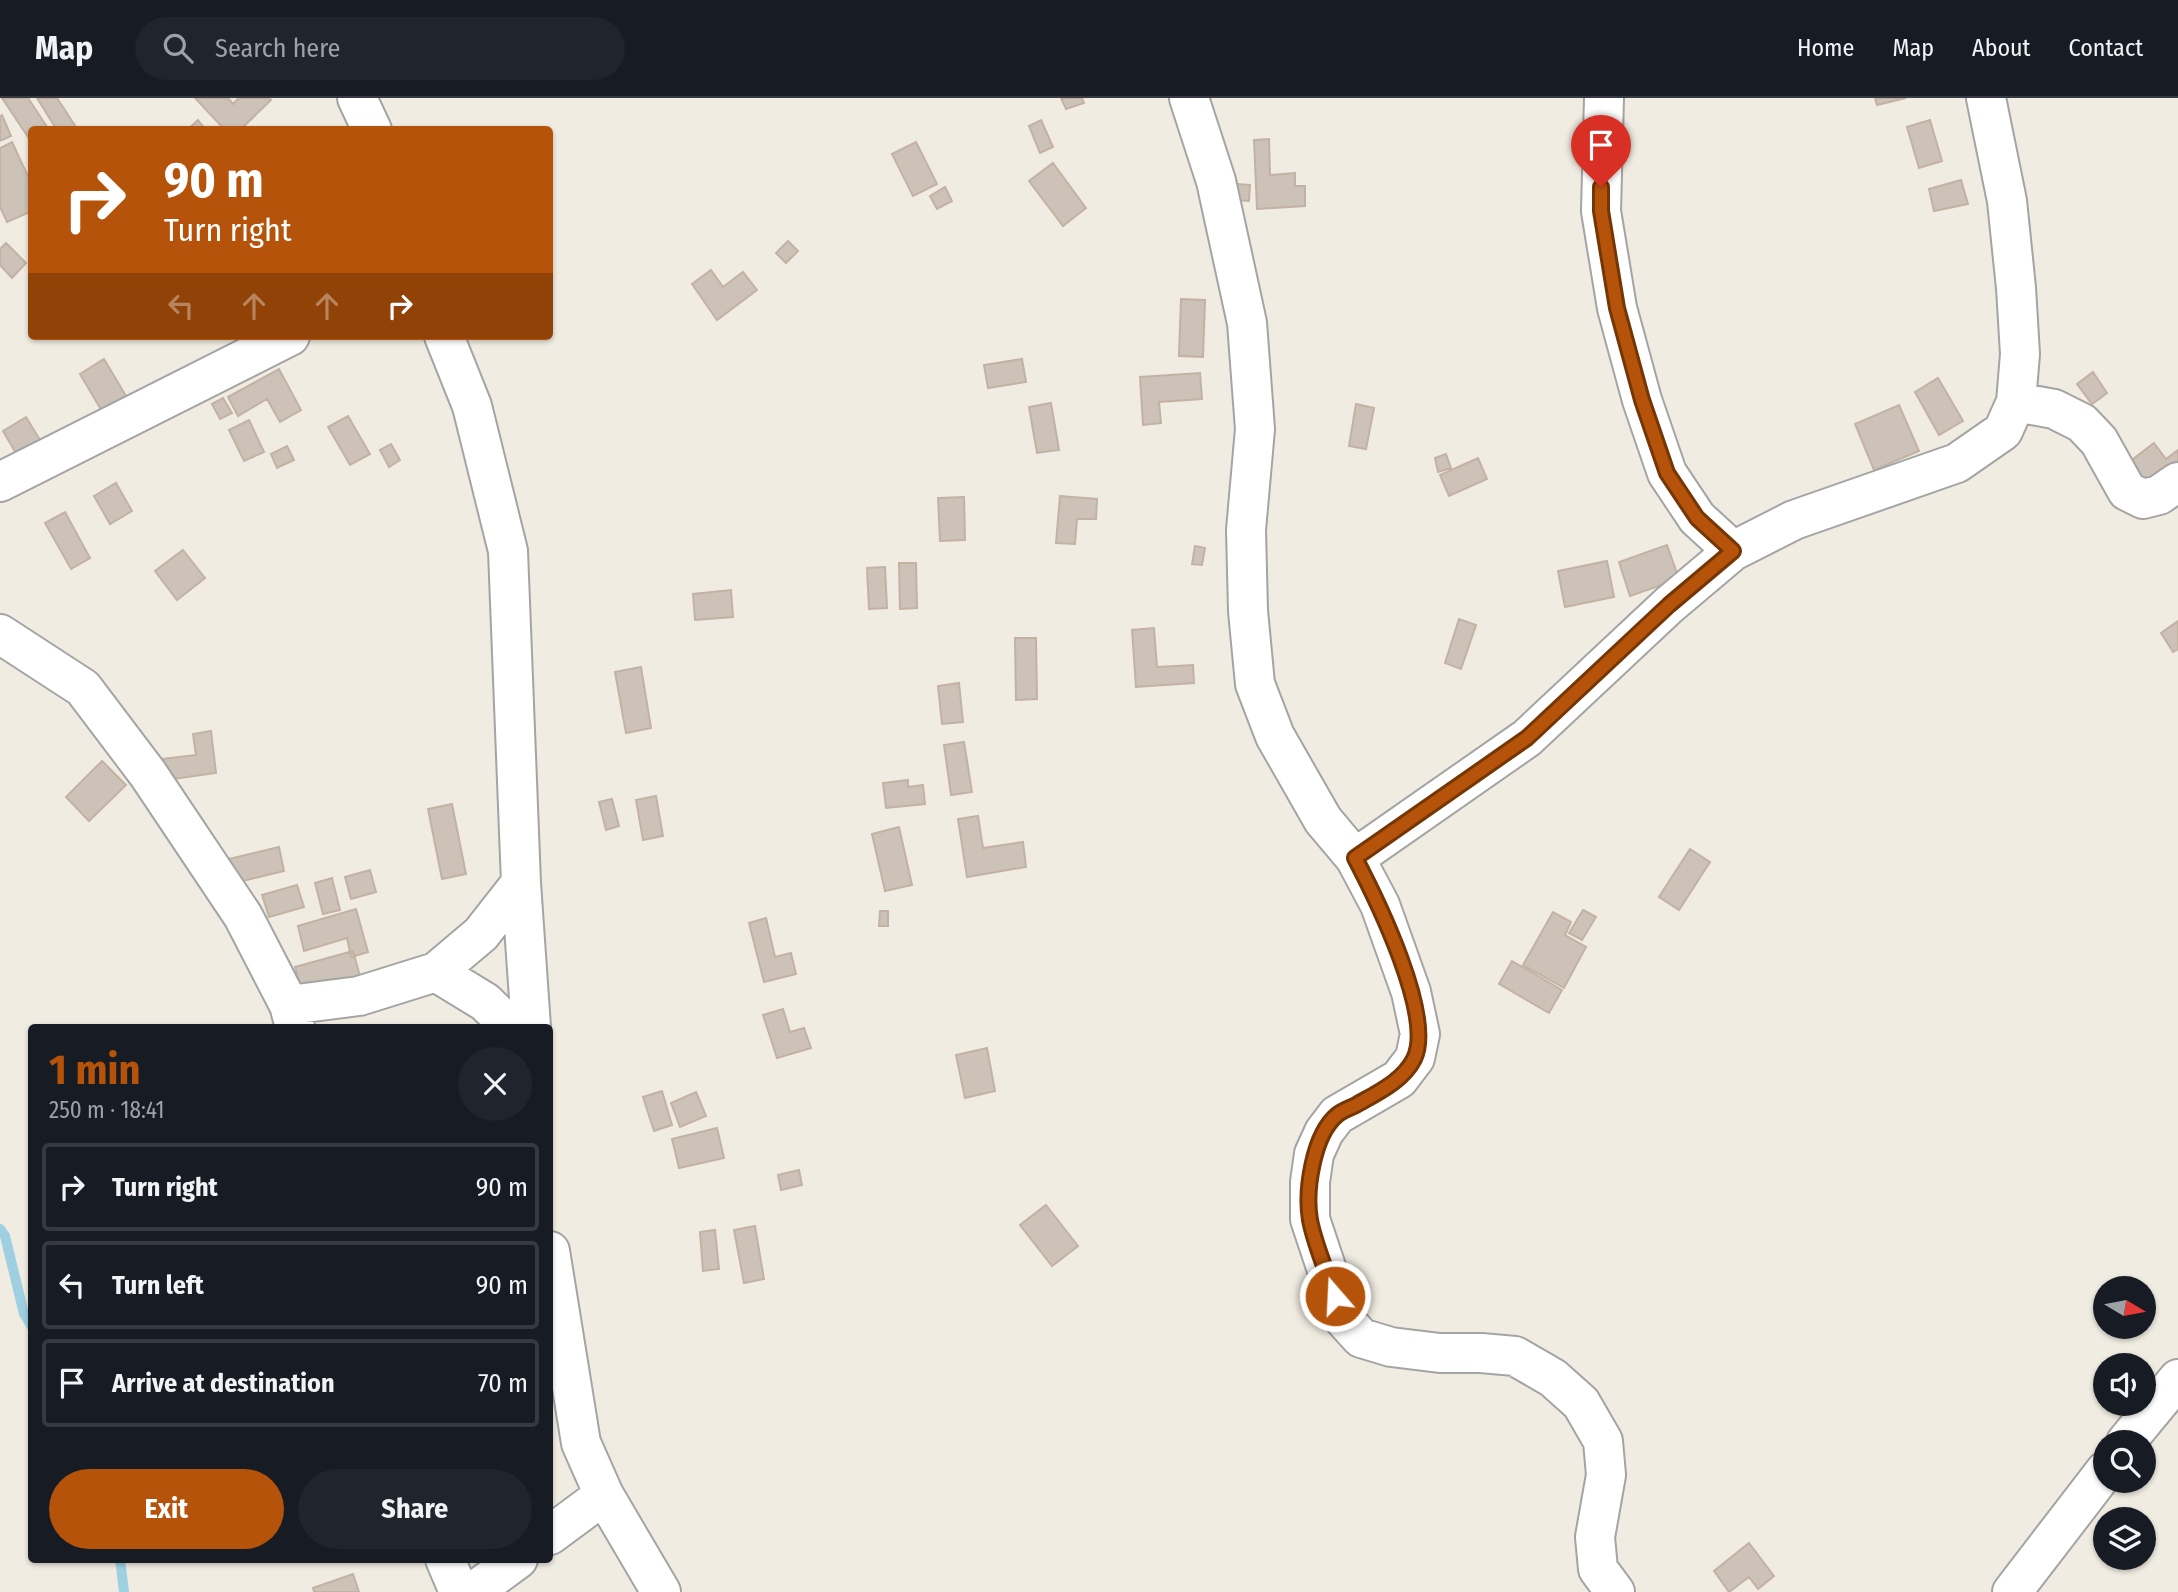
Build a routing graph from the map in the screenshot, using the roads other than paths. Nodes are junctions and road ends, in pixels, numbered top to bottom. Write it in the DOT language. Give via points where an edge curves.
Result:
graph roads {
  1 [pos="357,98"];
  2 [pos="1189,98"];
  3 [pos="1604,98"];
  4 [pos="1986,98"];
  5 [pos="370,126"];
  6 [pos="282,340"];
  7 [pos="446,340"];
  8 [pos="2016,402"];
  9 [pos="0,482"];
  10 [pos="2178,482"];
  11 [pos="1733,551"];
  12 [pos="0,634"];
  13 [pos="1355,858"];
  14 [pos="521,883"];
  15 [pos="436,972"];
  16 [pos="292,1016"];
  17 [pos="508,1024"];
  18 [pos="531,1024"];
  19 [pos="553,1269"];
  20 [pos="2178,1379"];
  21 [pos="2136,1430"];
  22 [pos="2093,1487"];
  23 [pos="604,1495"];
  24 [pos="553,1533"];
  25 [pos="447,1563"];
  26 [pos="512,1563"];
  27 [pos="459,1592"];
  28 [pos="473,1592"];
  29 [pos="661,1592"];
  30 [pos="1615,1592"];
  31 [pos="2012,1592"];
  1 -- 5 [label="street"];
  2 -- 13 [label="street" via="1216,181 1247,323 1255,429 1246,530 1255,684 1275,736 1316,808"];
  3 -- 11 [label="street" via="1601,211 1617,308 1642,400 1667,473 1697,518"];
  4 -- 8 [label="street" via="2007,201 2016,288 2020,354"];
  6 -- 9 [label="street"];
  7 -- 14 [label="street" via="472,406 508,551"];
  8 -- 10 [label="street" via="2054,409 2082,424 2099,441 2127,491 2143,499"];
  8 -- 11 [label="street" via="2003,431 1957,463 1794,520"];
  11 -- 13 [label="street" via="1527,738"];
  12 -- 16 [label="street" via="83,688 148,774 243,916"];
  13 -- 30 [label="street" via="1380,905 1412,992 1420,1034 1415,1058 1399,1079 1337,1115 1314,1154 1310,1219 1343,1318 1361,1338 1391,1347 1515,1356 1553,1378 1581,1403 1603,1441 1606,1475 1595,1537 1598,1569"];
  14 -- 15 [label="street" via="481,934"];
  14 -- 18 [label="street"];
  15 -- 16 [label="street"];
  15 -- 17 [label="street" via="485,1002"];
  19 -- 23 [label="street" via="582,1443"];
  20 -- 21 [label="street"];
  22 -- 31 [label="street"];
  23 -- 24 [label="street"];
  23 -- 29 [label="street"];
  25 -- 27 [label="street"];
  26 -- 28 [label="street"];
}
